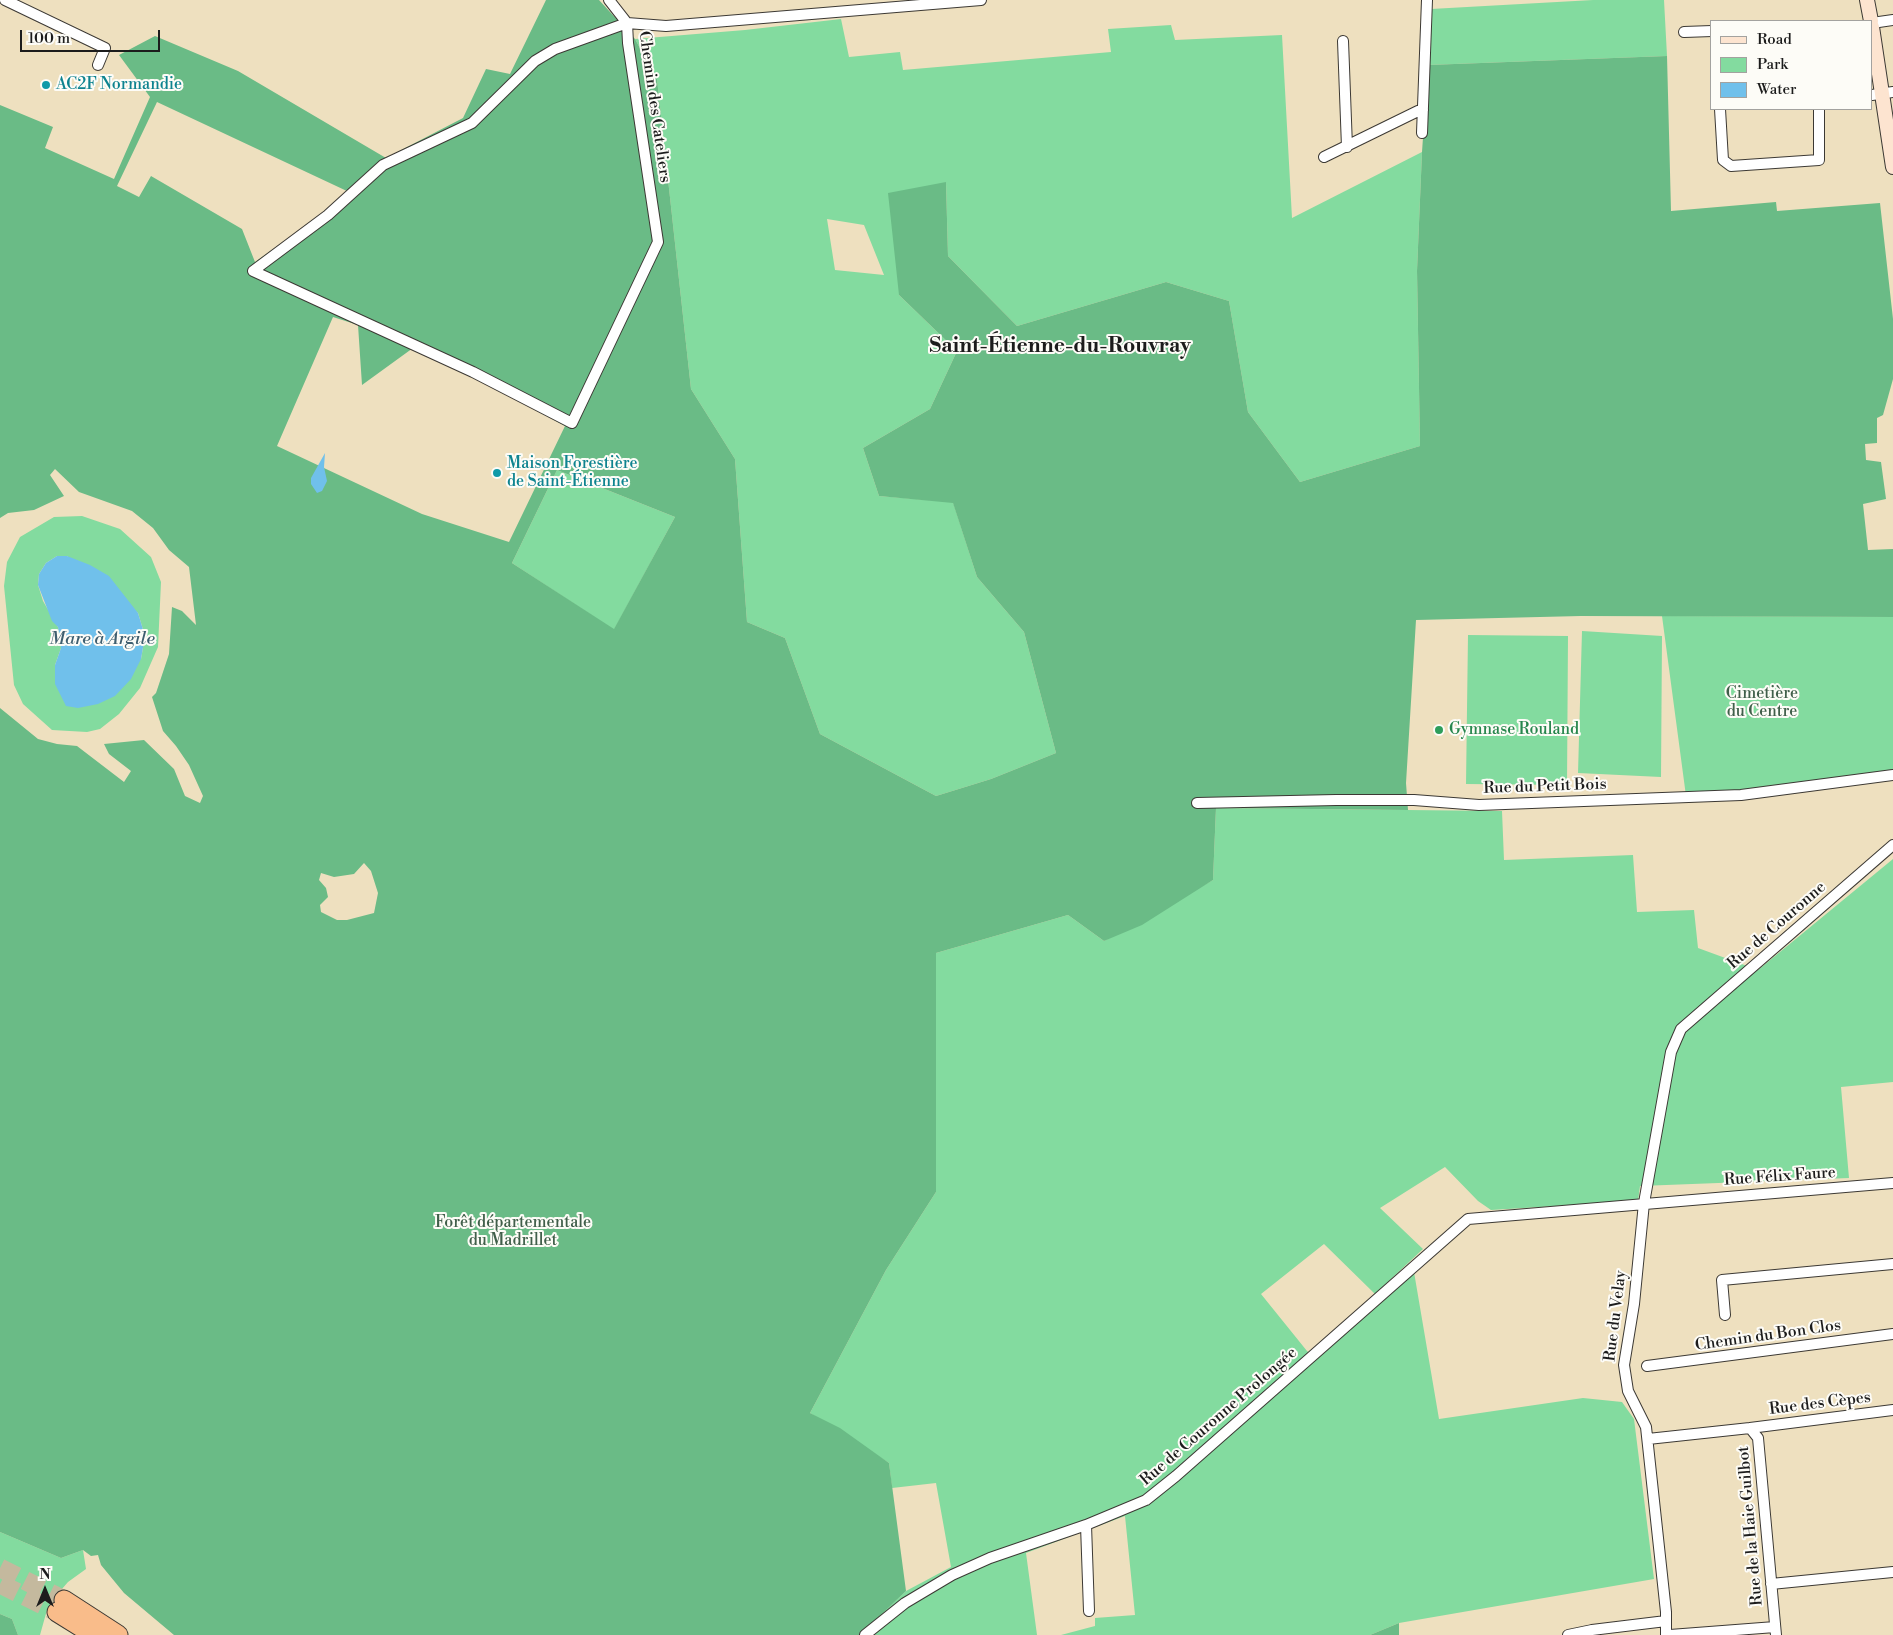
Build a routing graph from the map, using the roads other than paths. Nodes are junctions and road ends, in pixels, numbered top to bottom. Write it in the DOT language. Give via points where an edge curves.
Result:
graph roads {
  1 [pos="5,0"];
  2 [pos="609,0"];
  3 [pos="981,0"];
  4 [pos="1427,0"];
  5 [pos="872,4"];
  6 [pos="1871,14"];
  7 [pos="1893,20"];
  8 [pos="627,23"];
  9 [pos="1873,28"];
  10 [pos="1710,31"];
  11 [pos="1684,32"];
  12 [pos="1343,41"];
  13 [pos="98,65"];
  14 [pos="1882,93"];
  15 [pos="1423,110"];
  16 [pos="1720,110"];
  17 [pos="1819,110"];
  18 [pos="1422,132"];
  19 [pos="1347,147"];
  20 [pos="1324,157"];
  21 [pos="1892,158"];
  22 [pos="1893,775"];
  23 [pos="1196,803"];
  24 [pos="1893,845"];
  25 [pos="1681,1029"];
  26 [pos="1893,1183"];
  27 [pos="1644,1203"];
  28 [pos="1893,1264"];
  29 [pos="1724,1315"];
  30 [pos="1893,1334"];
  31 [pos="1646,1366"];
  32 [pos="1893,1410"];
  33 [pos="1750,1428"];
  34 [pos="1648,1439"];
  35 [pos="1086,1525"];
  36 [pos="1893,1572"];
  37 [pos="1771,1584"];
  38 [pos="1089,1611"];
  39 [pos="1666,1621"];
  40 [pos="1776,1631"];
  41 [pos="1590,1633"];
  42 [pos="94,1635"];
  43 [pos="118,1635"];
  44 [pos="865,1635"];
  45 [pos="1568,1635"];
  46 [pos="1666,1635"];
  47 [pos="1670,1635"];
  1 -- 13 [label="street" via="105,48"];
  2 -- 8 [label="street"];
  3 -- 5 [label="street"];
  4 -- 15 [label="street"];
  5 -- 8 [label="street" via="666,26"];
  6 -- 7 [label="street"];
  8 -- 8 [label="street, Chemin des Cateliers" via="658,242 572,423 473,372 253,271 328,216 383,165 472,123 535,61 555,48"];
  9 -- 14 [label="main road"];
  10 -- 11 [label="street"];
  12 -- 19 [label="street"];
  14 -- 21 [label="main road"];
  15 -- 18 [label="street"];
  15 -- 19 [label="street"];
  16 -- 17 [label="street" via="1723,160 1731,166 1819,160"];
  19 -- 20 [label="street"];
  22 -- 23 [label="street, Rue du Petit Bois" via="1742,795 1479,805 1414,800"];
  24 -- 25 [label="street, Rue de Couronne"];
  25 -- 27 [label="street, Rue du Velay" via="1671,1052"];
  26 -- 27 [label="street, Rue Félix Faure"];
  27 -- 34 [label="street, Rue du Velay" via="1624,1378 1642,1415"];
  27 -- 35 [label="street, Rue de Couronne Prolongée" via="1468,1219 1176,1476 1146,1500"];
  28 -- 29 [label="street" via="1722,1280"];
  30 -- 31 [label="street, Chemin du Bon Clos"];
  32 -- 33 [label="street, Rue des Cèpes"];
  33 -- 34 [label="street, Rue de la Haie Guilbot"];
  33 -- 37 [label="street, Rue de la Haie Guilbot" via="1758,1438"];
  34 -- 39 [label="street, Rue du Velay"];
  35 -- 38 [label="street"];
  35 -- 44 [label="street, Rue de Couronne Prolongée" via="990,1558 952,1575 905,1603"];
  36 -- 37 [label="street"];
  37 -- 40 [label="street, Rue de la Haie Guilbot"];
  39 -- 41 [label="street"];
  39 -- 46 [label="street, Rue du Velay"];
  40 -- 47 [label="street"];
  41 -- 45 [label="street"];
  42 -- 43 [label="highway" via="60,1606"];
}
